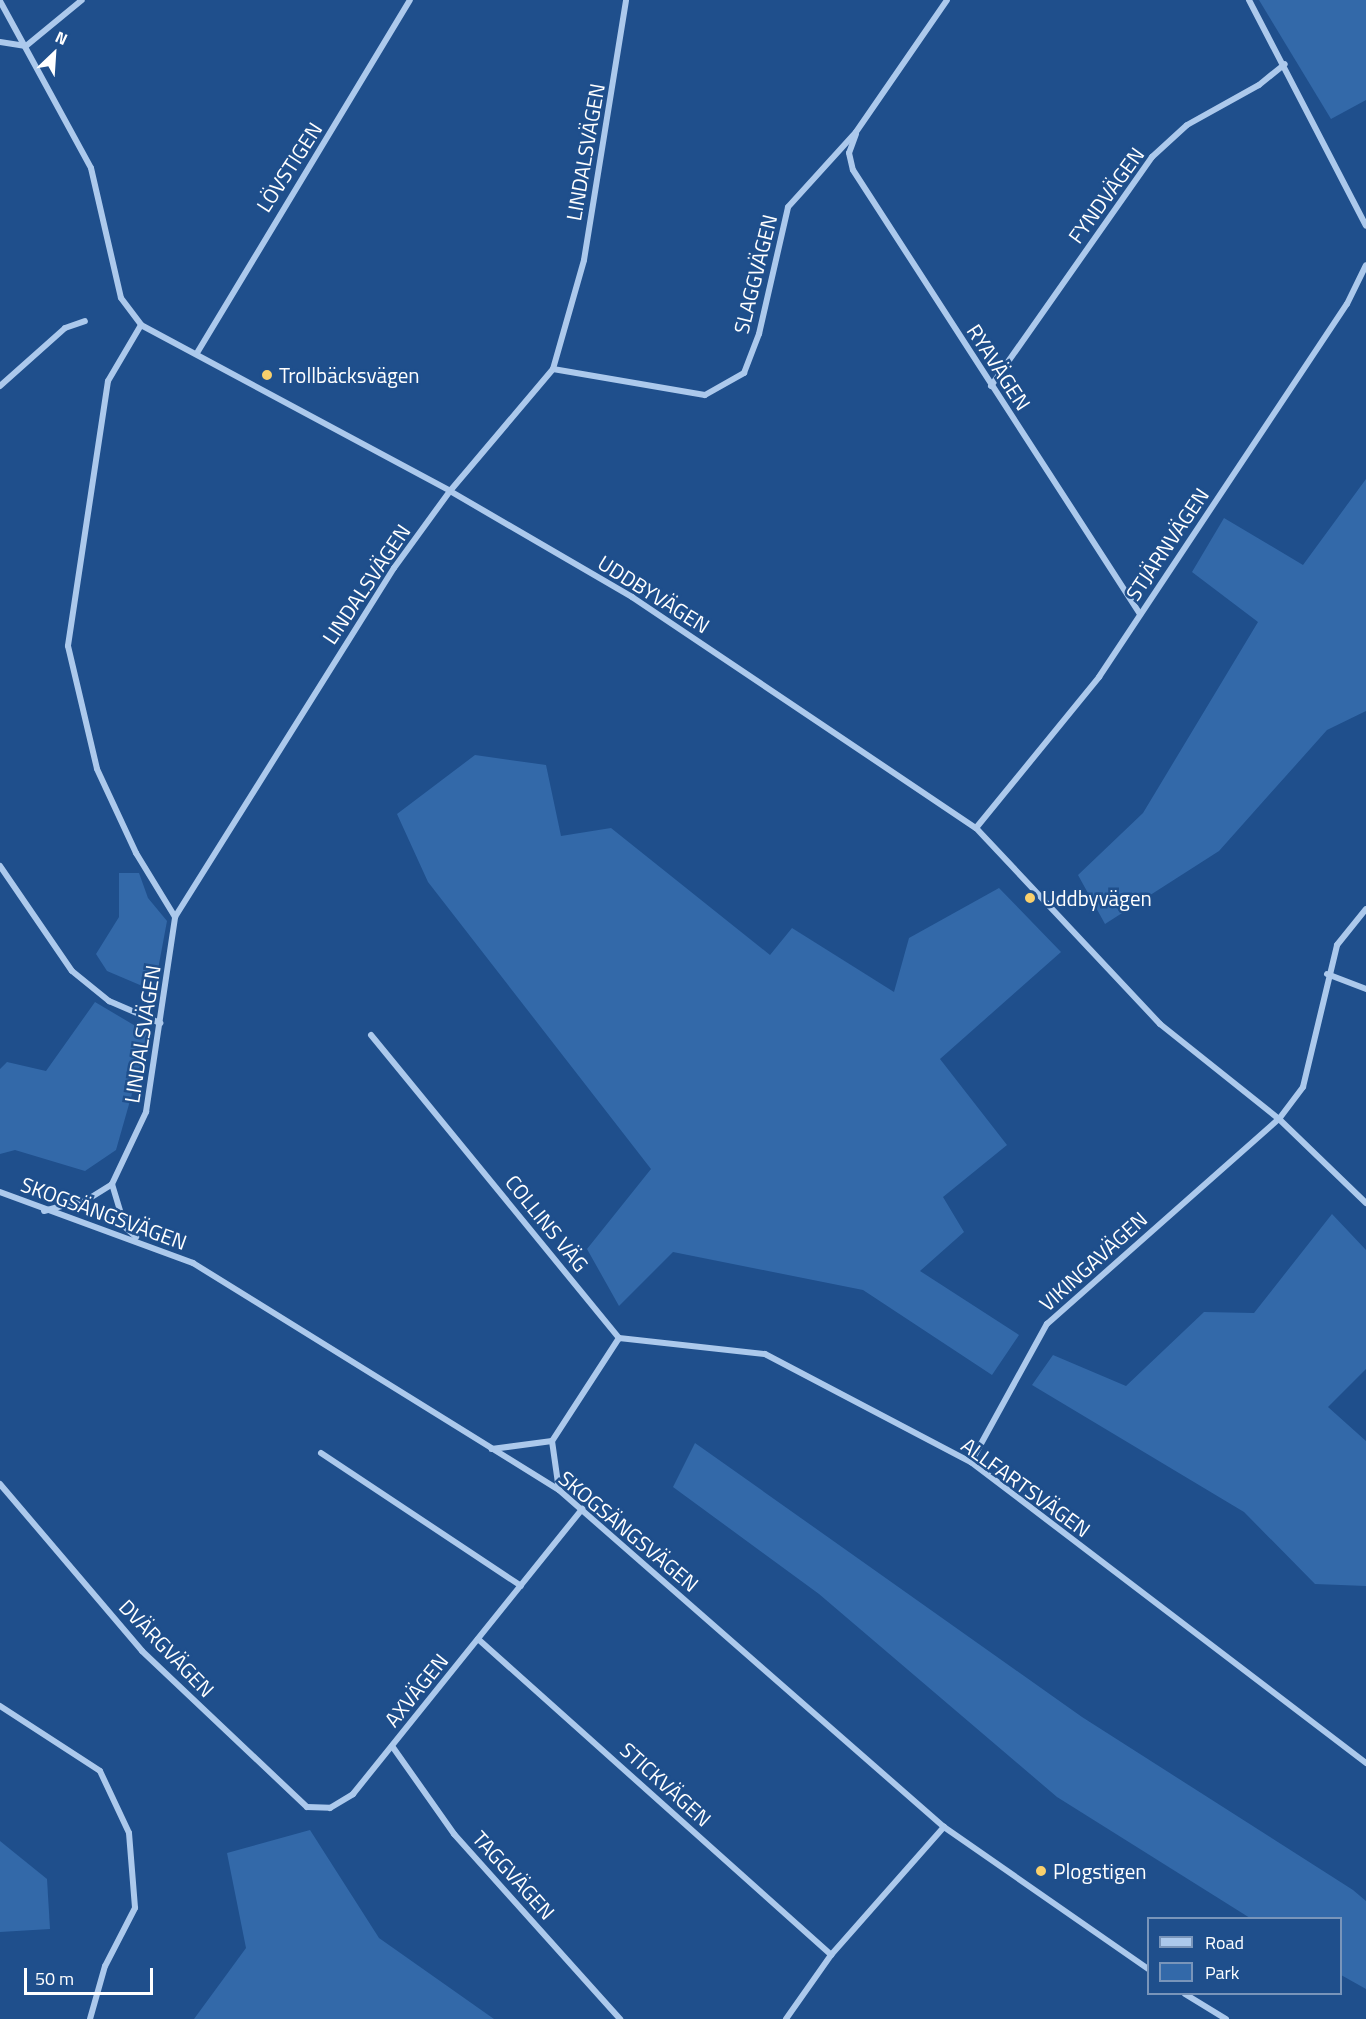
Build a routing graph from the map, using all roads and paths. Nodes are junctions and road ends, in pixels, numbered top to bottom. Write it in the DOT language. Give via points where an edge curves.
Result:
graph roads {
  1 [pos="82,0"];
  2 [pos="410,0"];
  3 [pos="626,0"];
  4 [pos="947,0"];
  5 [pos="1249,0"];
  6 [pos="0,1"];
  7 [pos="0,42"];
  8 [pos="27,46"];
  9 [pos="1285,64"];
  10 [pos="856,132"];
  11 [pos="1366,226"];
  12 [pos="1366,265"];
  13 [pos="85,321"];
  14 [pos="141,325"];
  15 [pos="197,352"];
  16 [pos="553,369"];
  17 [pos="0,386"];
  18 [pos="991,386"];
  19 [pos="450,491"];
  20 [pos="1140,614"];
  21 [pos="976,828"];
  22 [pos="0,867"];
  23 [pos="1366,909"];
  24 [pos="175,917"];
  25 [pos="1327,974"];
  26 [pos="1366,989"];
  27 [pos="160,1023"];
  28 [pos="371,1035"];
  29 [pos="1279,1119"];
  30 [pos="112,1184"];
  31 [pos="0,1192"];
  32 [pos="1366,1203"];
  33 [pos="43,1211"];
  34 [pos="139,1240"];
  35 [pos="619,1338"];
  36 [pos="552,1441"];
  37 [pos="492,1449"];
  38 [pos="321,1453"];
  39 [pos="971,1462"];
  40 [pos="0,1484"];
  41 [pos="559,1490"];
  42 [pos="582,1509"];
  43 [pos="521,1586"];
  44 [pos="478,1639"];
  45 [pos="0,1706"];
  46 [pos="392,1746"];
  47 [pos="1366,1763"];
  48 [pos="330,1808"];
  49 [pos="944,1827"];
  50 [pos="831,1955"];
  51 [pos="1147,1968"];
  52 [pos="1187,1995"];
  53 [pos="90,2019"];
  54 [pos="620,2019"];
  55 [pos="786,2019"];
  56 [pos="1226,2019"];
  1 -- 8 [label="street"];
  2 -- 15 [label="street, LÖVSTIGEN"];
  3 -- 16 [label="street, LINDALSVÄGEN" via="584,260"];
  4 -- 10 [label="street, SLAGGVÄGEN"];
  5 -- 9 [label="street"];
  6 -- 8 [label="street"];
  7 -- 8 [label="street"];
  8 -- 14 [label="street" via="91,168 120,298"];
  9 -- 11 [label="street"];
  9 -- 18 [label="street, FYNDVÄGEN" via="1259,85 1186,125 1152,157"];
  10 -- 16 [label="street, SLAGGVÄGEN" via="788,207 759,334 744,373 705,395"];
  10 -- 18 [label="street, RYAVÄGEN" via="849,153 853,170"];
  12 -- 20 [label="street, STJÄRNVÄGEN" via="1347,304"];
  13 -- 17 [label="street" via="64,328"];
  14 -- 15 [label="street, UDDBYVÄGEN"];
  14 -- 24 [label="street" via="108,381 68,646 97,769 136,853"];
  15 -- 19 [label="street, UDDBYVÄGEN"];
  16 -- 19 [label="street, LINDALSVÄGEN"];
  18 -- 20 [label="street, RYAVÄGEN"];
  19 -- 21 [label="street, UDDBYVÄGEN" via="632,597"];
  19 -- 24 [label="street, LINDALSVÄGEN" via="288,732"];
  20 -- 21 [label="street, STJÄRNVÄGEN" via="1099,677"];
  21 -- 29 [label="street, UDDBYVÄGEN" via="1160,1024"];
  22 -- 27 [label="street" via="72,971 109,1001"];
  23 -- 25 [label="street, VIKINGAVÄGEN" via="1337,945"];
  24 -- 27 [label="street, LINDALSVÄGEN"];
  25 -- 26 [label="street"];
  25 -- 29 [label="street, VIKINGAVÄGEN" via="1303,1087"];
  27 -- 30 [label="street, LINDALSVÄGEN" via="146,1112"];
  28 -- 35 [label="street, COLLINS VÄG"];
  29 -- 32 [label="street, UDDBYVÄGEN"];
  29 -- 39 [label="street, VIKINGAVÄGEN" via="1047,1324"];
  30 -- 33 [label="street" via="90,1198"];
  30 -- 34 [label="street" via="125,1227"];
  31 -- 33 [label="street, SKOGSÄNGSVÄGEN"];
  33 -- 34 [label="street, SKOGSÄNGSVÄGEN"];
  34 -- 37 [label="street, SKOGSÄNGSVÄGEN" via="193,1263"];
  35 -- 36 [label="street"];
  35 -- 39 [label="street, ALLFARTSVÄGEN" via="765,1354"];
  36 -- 37 [label="street"];
  36 -- 41 [label="street"];
  37 -- 41 [label="street, SKOGSÄNGSVÄGEN"];
  38 -- 43 [label="street"];
  39 -- 47 [label="street, ALLFARTSVÄGEN"];
  40 -- 48 [label="street, DVÄRGVÄGEN" via="142,1651 307,1807"];
  41 -- 42 [label="street, SKOGSÄNGSVÄGEN"];
  42 -- 43 [label="street, AXVÄGEN"];
  42 -- 49 [label="street, SKOGSÄNGSVÄGEN"];
  43 -- 44 [label="street, AXVÄGEN"];
  44 -- 46 [label="street, AXVÄGEN"];
  44 -- 50 [label="street, STICKVÄGEN"];
  45 -- 53 [label="street" via="100,1771 129,1833 135,1908 105,1965"];
  46 -- 48 [label="street, AXVÄGEN" via="353,1794"];
  46 -- 54 [label="street, TAGGVÄGEN" via="454,1834"];
  49 -- 50 [label="street"];
  49 -- 51 [label="street, SKOGSÄNGSVÄGEN"];
  50 -- 55 [label="street"];
  52 -- 56 [label="street"];
}
